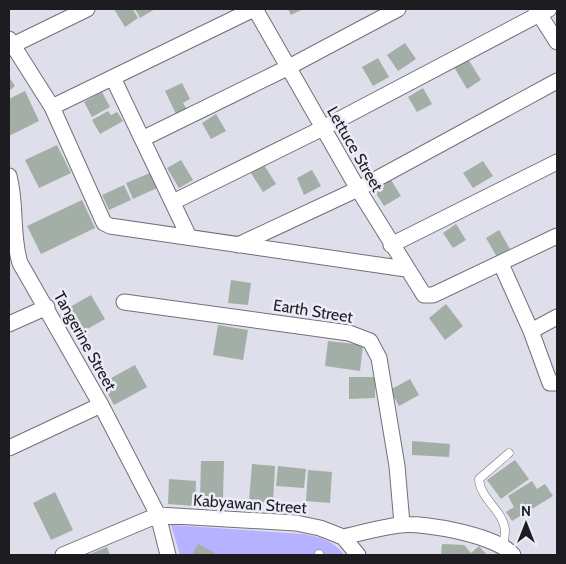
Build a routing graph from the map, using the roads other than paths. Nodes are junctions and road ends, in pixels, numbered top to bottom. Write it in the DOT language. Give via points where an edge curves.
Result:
graph roads {
  1 [pos="86,9"];
  2 [pos="254,9"];
  3 [pos="398,9"];
  4 [pos="542,11"];
  5 [pos="11,42"];
  6 [pos="557,42"];
  7 [pos="288,68"];
  8 [pos="113,78"];
  9 [pos="557,81"];
  10 [pos="52,107"];
  11 [pos="323,128"];
  12 [pos="142,140"];
  13 [pos="557,162"];
  14 [pos="9,176"];
  15 [pos="358,189"];
  16 [pos="11,196"];
  17 [pos="173,202"];
  18 [pos="557,236"];
  19 [pos="189,237"];
  20 [pos="238,245"];
  21 [pos="391,245"];
  22 [pos="501,264"];
  23 [pos="406,269"];
  24 [pos="124,302"];
  25 [pos="47,307"];
  26 [pos="557,317"];
  27 [pos="9,324"];
  28 [pos="531,331"];
  29 [pos="557,383"];
  30 [pos="101,405"];
  31 [pos="9,448"];
  32 [pos="509,453"];
  33 [pos="158,515"];
  34 [pos="402,524"];
  35 [pos="343,537"];
  36 [pos="508,551"];
  37 [pos="63,555"];
  38 [pos="168,555"];
  39 [pos="358,555"];
  1 -- 5 [label="street"];
  2 -- 7 [label="street, Lettuce Street"];
  2 -- 8 [label="street"];
  3 -- 7 [label="street"];
  4 -- 6 [label="street"];
  4 -- 11 [label="street"];
  5 -- 10 [label="street"];
  7 -- 11 [label="street, Lettuce Street"];
  7 -- 12 [label="street"];
  8 -- 10 [label="street"];
  8 -- 12 [label="street"];
  9 -- 15 [label="street"];
  10 -- 19 [label="street" via="104,223"];
  11 -- 15 [label="street, Lettuce Street"];
  11 -- 17 [label="street"];
  12 -- 17 [label="street"];
  13 -- 21 [label="street"];
  14 -- 16 [label="street, Tangerine Street"];
  15 -- 20 [label="street"];
  15 -- 21 [label="street, Lettuce Street"];
  16 -- 25 [label="street, Tangerine Street" via="15,249"];
  17 -- 19 [label="street"];
  18 -- 22 [label="street"];
  19 -- 20 [label="street"];
  20 -- 23 [label="street"];
  21 -- 23 [label="street, Lettuce Street"];
  22 -- 23 [label="street, Lettuce Street" via="433,295 424,295"];
  22 -- 28 [label="street"];
  24 -- 34 [label="street, Earth Street" via="349,333 370,341 380,368 397,466"];
  25 -- 27 [label="street"];
  25 -- 30 [label="street, Tangerine Street"];
  26 -- 28 [label="street"];
  28 -- 29 [label="street" via="550,382"];
  30 -- 31 [label="street"];
  30 -- 33 [label="street, Tangerine Street"];
  32 -- 36 [label="lane" via="479,479 479,486 501,518"];
  33 -- 35 [label="street, Kabyawan Street" via="296,523"];
  33 -- 37 [label="street"];
  33 -- 38 [label="street, Tangerine Street"];
  34 -- 35 [label="street"];
  34 -- 36 [label="street" via="463,531"];
  35 -- 39 [label="street, Kabyawan Street"];
}
